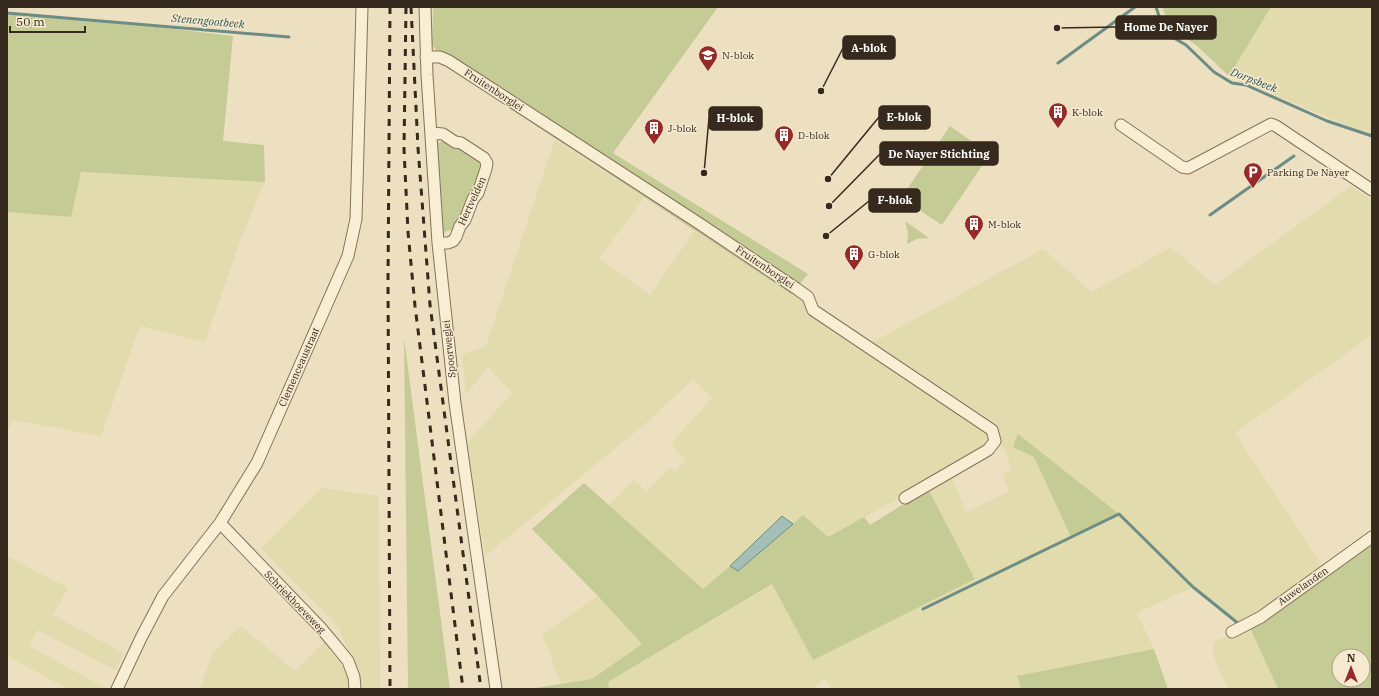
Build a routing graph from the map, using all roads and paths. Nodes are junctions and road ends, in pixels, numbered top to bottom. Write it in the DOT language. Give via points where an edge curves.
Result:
graph roads {
  1 [pos="362,7"];
  2 [pos="425,7"];
  3 [pos="426,57"];
  4 [pos="1121,125"];
  5 [pos="431,133"];
  6 [pos="1372,190"];
  7 [pos="438,243"];
  8 [pos="905,498"];
  9 [pos="220,523"];
  10 [pos="1372,537"];
  11 [pos="1232,632"];
  12 [pos="117,689"];
  13 [pos="355,689"];
  14 [pos="496,689"];
  1 -- 9 [label="street, Clemenceaustraat" via="356,219 348,256 257,464"];
  2 -- 3 [label="street, Spoorweglei"];
  3 -- 5 [label="street, Spoorweglei"];
  3 -- 8 [label="street, Fruitenborglei" via="449,61 703,226 803,293 808,297 813,310 992,430 995,441 988,450"];
  4 -- 6 [label="street" via="1182,167 1188,168 1272,124"];
  5 -- 7 [label="street, Spoorweglei"];
  5 -- 7 [label="street, Hertvelden" via="443,134 461,143 484,158 486,163 478,193 456,237 448,243"];
  7 -- 14 [label="street, Spoorweglei" via="455,403"];
  9 -- 12 [label="street, Clemenceaustraat" via="163,596"];
  9 -- 13 [label="street, Schriekhoeveweg" via="332,641 348,661"];
  10 -- 11 [label="street, Auwelanden" via="1261,617"];
}
